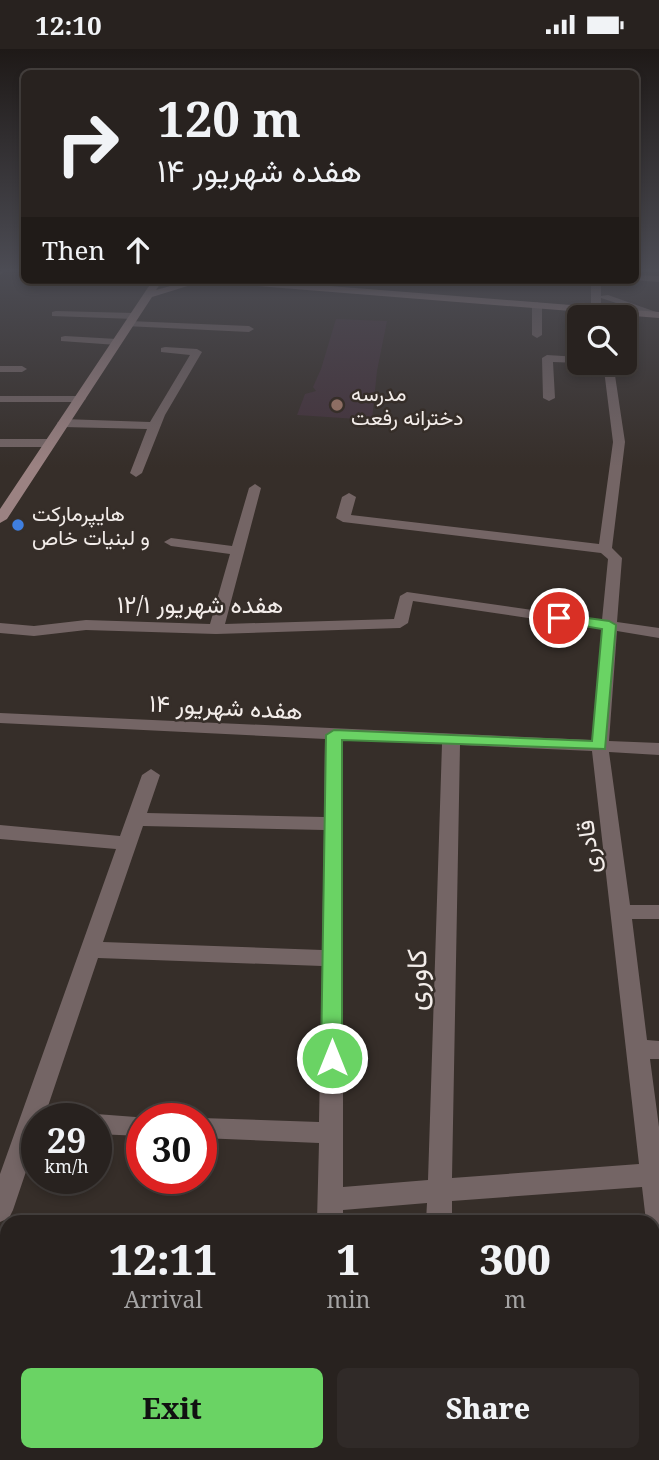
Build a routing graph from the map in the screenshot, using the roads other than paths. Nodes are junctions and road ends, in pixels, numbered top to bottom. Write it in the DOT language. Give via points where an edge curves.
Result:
graph roads {
  1 [pos="122,335"];
  2 [pos="65,339"];
  3 [pos="117,342"];
  4 [pos="164,350"];
  5 [pos="567,359"];
  6 [pos="0,369"];
  7 [pos="22,369"];
  8 [pos="610,375"];
  9 [pos="549,398"];
  10 [pos="0,399"];
  11 [pos="79,399"];
  12 [pos="64,423"];
  13 [pos="155,426"];
  14 [pos="0,443"];
  15 [pos="50,443"];
  16 [pos="136,473"];
  17 [pos="255,488"];
  18 [pos="349,497"];
  19 [pos="0,519"];
  20 [pos="171,543"];
  21 [pos="606,549"];
  22 [pos="237,551"];
  23 [pos="609,625"];
  24 [pos="0,628"];
  25 [pos="216,629"];
  26 [pos="659,633"];
  27 [pos="0,719"];
  28 [pos="334,735"];
  29 [pos="451,740"];
  30 [pos="600,746"];
  31 [pos="659,749"];
  32 [pos="151,775"];
  33 [pos="136,819"];
  34 [pos="334,824"];
  35 [pos="0,832"];
  36 [pos="128,843"];
  37 [pos="620,912"];
  38 [pos="659,912"];
  39 [pos="90,950"];
  40 [pos="332,958"];
  41 [pos="648,1049"];
  42 [pos="40,1103"];
  43 [pos="217,1129"];
  44 [pos="331,1133"];
  45 [pos="21,1156"];
  46 [pos="656,1174"];
  47 [pos="440,1191"];
  48 [pos="0,1210"];
  49 [pos="330,1210"];
  50 [pos="439,1215"];
  51 [pos="658,1215"];
  1 -- 3 [label="main road"];
  2 -- 3 [label="street"];
  3 -- 11 [label="main road"];
  4 -- 13 [label="street" via="197,352"];
  5 -- 9 [label="street" via="547,358"];
  6 -- 7 [label="street"];
  8 -- 21 [label="street, قادری" via="619,442"];
  10 -- 11 [label="street"];
  11 -- 12 [label="main road"];
  12 -- 13 [label="street"];
  12 -- 15 [label="main road"];
  13 -- 16 [label="street"];
  14 -- 15 [label="street"];
  15 -- 19 [label="main road"];
  17 -- 22 [label="street"];
  18 -- 21 [label="street" via="343,518"];
  20 -- 22 [label="street"];
  21 -- 23 [label="street, قادری" via="615,558"];
  22 -- 25 [label="street"];
  23 -- 25 [label="street, هفده شهریور ۱۲/۱" via="407,596 400,623"];
  23 -- 26 [label="street"];
  23 -- 30 [label="street, قادری"];
  24 -- 25 [label="street, هفده شهریور ۱۲/۱"];
  27 -- 28 [label="street, هفده شهریور ۱۴"];
  28 -- 29 [label="street, هفده شهریور ۱۴"];
  28 -- 34 [label="street"];
  29 -- 30 [label="street, هفده شهریور ۱۴"];
  29 -- 47 [label="street, کاوری"];
  30 -- 31 [label="street, هفده شهریور ۱۴"];
  30 -- 37 [label="street, قادری"];
  32 -- 33 [label="street"];
  33 -- 34 [label="street"];
  33 -- 36 [label="street"];
  34 -- 40 [label="street"];
  35 -- 36 [label="street"];
  36 -- 39 [label="street"];
  37 -- 38 [label="street"];
  37 -- 41 [label="street, قادری"];
  39 -- 40 [label="street"];
  39 -- 42 [label="street"];
  40 -- 44 [label="street"];
  41 -- 46 [label="street, قادری"];
  43 -- 44 [label="street"];
  44 -- 49 [label="street"];
  45 -- 48 [label="street"];
  46 -- 47 [label="street"];
  46 -- 51 [label="street, قادری"];
  47 -- 49 [label="street"];
  47 -- 50 [label="street, کاوری"];
}
